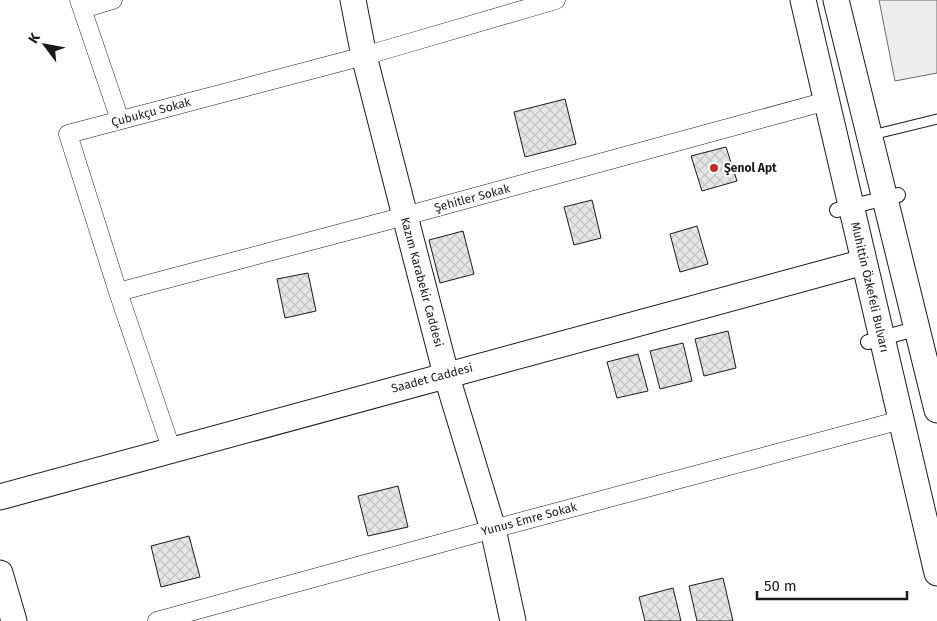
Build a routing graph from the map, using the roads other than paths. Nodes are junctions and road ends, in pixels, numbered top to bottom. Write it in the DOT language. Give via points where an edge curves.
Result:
graph roads {
  1 [pos="114,0"];
  2 [pos="353,0"];
  3 [pos="556,0"];
  4 [pos="803,0"];
  5 [pos="836,0"];
  6 [pos="81,4"];
  7 [pos="364,56"];
  8 [pos="827,101"];
  9 [pos="937,119"];
  10 [pos="120,120"];
  11 [pos="869,135"];
  12 [pos="892,196"];
  13 [pos="844,208"];
  14 [pos="405,216"];
  15 [pos="864,262"];
  16 [pos="118,292"];
  17 [pos="923,326"];
  18 [pos="875,340"];
  19 [pos="446,374"];
  20 [pos="937,410"];
  21 [pos="901,420"];
  22 [pos="172,451"];
  23 [pos="0,497"];
  24 [pos="493,529"];
  25 [pos="937,573"];
  26 [pos="0,574"];
  27 [pos="14,621"];
  28 [pos="157,621"];
  29 [pos="514,621"];
  1 -- 6 [label="street"];
  2 -- 7 [label="main road, Kazım Karabekir Caddesi"];
  3 -- 7 [label="street, Çubukçu Sokak"];
  4 -- 8 [label="main road, Muhittin Özkefeli Bulvarı"];
  5 -- 11 [label="main road"];
  6 -- 10 [label="street"];
  7 -- 10 [label="street, Çubukçu Sokak"];
  7 -- 14 [label="main road, Kazım Karabekir Caddesi"];
  8 -- 13 [label="main road, Muhittin Özkefeli Bulvarı"];
  8 -- 14 [label="street, Şehitler Sokak"];
  9 -- 11 [label="lane"];
  10 -- 16 [label="street, Çubukçu Sokak" via="68,134"];
  11 -- 12 [label="main road"];
  12 -- 13 [label="street"];
  12 -- 17 [label="main road"];
  13 -- 15 [label="main road, Muhittin Özkefeli Bulvarı"];
  14 -- 16 [label="street, Şehitler Sokak"];
  14 -- 19 [label="main road, Kazım Karabekir Caddesi"];
  15 -- 18 [label="main road, Muhittin Özkefeli Bulvarı"];
  15 -- 19 [label="main road, Saadet Caddesi"];
  16 -- 22 [label="street, Çubukçu Sokak"];
  17 -- 18 [label="street"];
  17 -- 20 [label="main road"];
  18 -- 21 [label="main road, Muhittin Özkefeli Bulvarı"];
  19 -- 22 [label="main road, Saadet Caddesi"];
  19 -- 24 [label="main road, Kazım Karabekir Caddesi"];
  21 -- 24 [label="street, Yunus Emre Sokak"];
  21 -- 25 [label="main road, Muhittin Özkefeli Bulvarı"];
  22 -- 23 [label="main road, Saadet Caddesi"];
  24 -- 28 [label="street, Yunus Emre Sokak"];
  24 -- 29 [label="main road, Kazım Karabekir Caddesi"];
  26 -- 27 [label="main road"];
}
